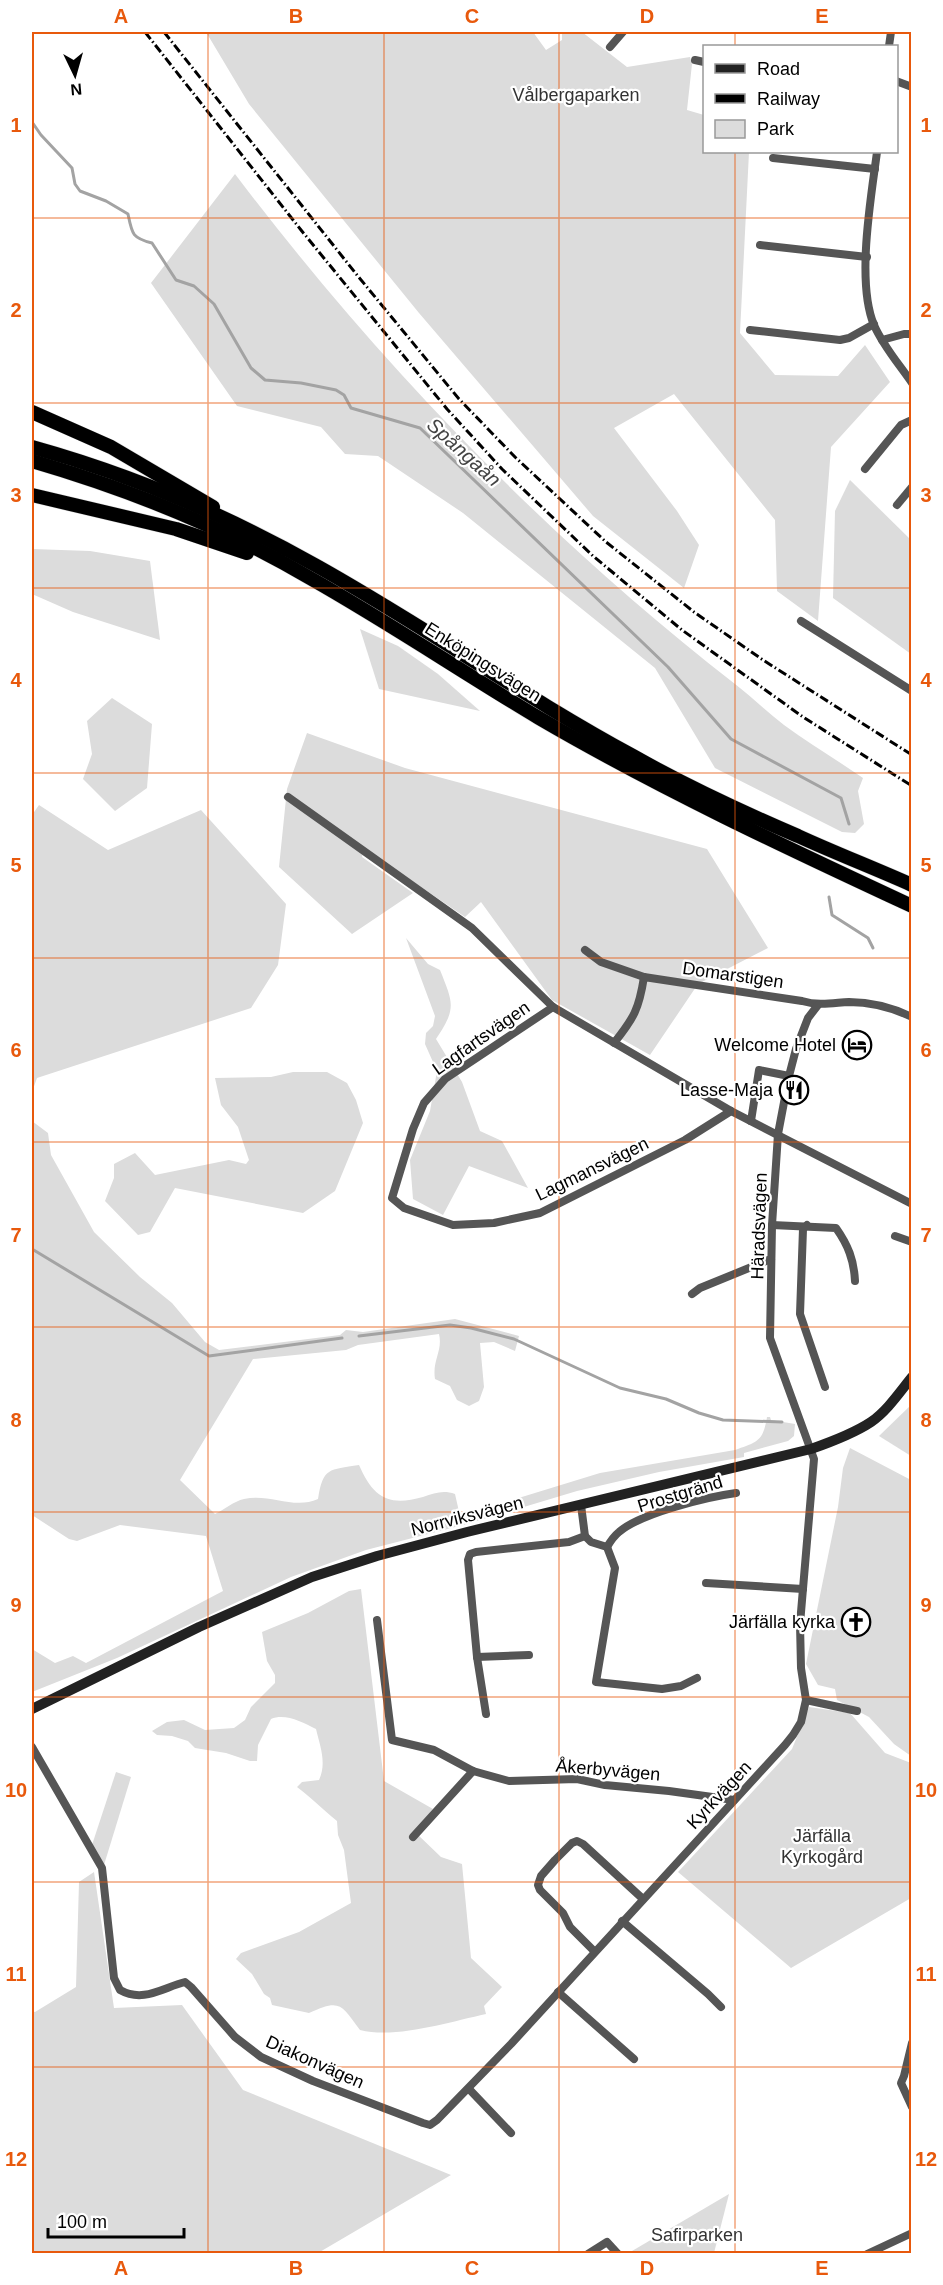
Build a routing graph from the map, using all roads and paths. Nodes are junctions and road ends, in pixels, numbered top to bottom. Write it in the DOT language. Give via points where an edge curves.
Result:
graph roads {
  1 [pos="623,32"];
  2 [pos="610,47"];
  3 [pos="695,60"];
  4 [pos="703,62"];
  5 [pos="898,81"];
  6 [pos="912,87"];
  7 [pos="877,153"];
  8 [pos="773,158"];
  9 [pos="875,169"];
  10 [pos="760,245"];
  11 [pos="867,257"];
  12 [pos="874,324"];
  13 [pos="750,330"];
  14 [pos="912,334"];
  15 [pos="882,340"];
  16 [pos="912,383"];
  17 [pos="32,412"];
  18 [pos="912,420"];
  19 [pos="32,447"];
  20 [pos="32,460"];
  21 [pos="865,469"];
  22 [pos="912,488"];
  23 [pos="32,495"];
  24 [pos="897,504"];
  25 [pos="264,538"];
  26 [pos="308,576"];
  27 [pos="801,621"];
  28 [pos="912,692"];
  29 [pos="288,797"];
  30 [pos="912,885"];
  31 [pos="912,906"];
  32 [pos="585,950"];
  33 [pos="644,977"];
  34 [pos="818,1005"];
  35 [pos="553,1006"];
  36 [pos="912,1017"];
  37 [pos="614,1043"];
  38 [pos="789,1076"];
  39 [pos="731,1111"];
  40 [pos="751,1121"];
  41 [pos="778,1134"];
  42 [pos="392,1198"];
  43 [pos="912,1204"];
  44 [pos="772,1225"];
  45 [pos="807,1226"];
  46 [pos="895,1236"];
  47 [pos="912,1242"];
  48 [pos="771,1259"];
  49 [pos="855,1281"];
  50 [pos="692,1294"];
  51 [pos="912,1377"];
  52 [pos="825,1387"];
  53 [pos="811,1449"];
  54 [pos="736,1493"];
  55 [pos="581,1505"];
  56 [pos="585,1536"];
  57 [pos="607,1547"];
  58 [pos="706,1583"];
  59 [pos="803,1589"];
  60 [pos="377,1620"];
  61 [pos="529,1655"];
  62 [pos="477,1657"];
  63 [pos="697,1678"];
  64 [pos="806,1700"];
  65 [pos="32,1709"];
  66 [pos="857,1711"];
  67 [pos="486,1714"];
  68 [pos="32,1748"];
  69 [pos="473,1771"];
  70 [pos="734,1800"];
  71 [pos="413,1837"];
  72 [pos="643,1899"];
  73 [pos="622,1921"];
  74 [pos="594,1951"];
  75 [pos="558,1992"];
  76 [pos="721,2007"];
  77 [pos="912,2043"];
  78 [pos="634,2059"];
  79 [pos="469,2088"];
  80 [pos="912,2107"];
  81 [pos="511,2133"];
  82 [pos="912,2233"];
  83 [pos="588,2253"];
  84 [pos="618,2253"];
  85 [pos="867,2253"];
  1 -- 2 [label="street"];
  3 -- 4 [label="street"];
  5 -- 6 [label="street"];
  7 -- 9 [label="street"];
  8 -- 9 [label="street"];
  9 -- 11 [label="street"];
  10 -- 11 [label="street"];
  11 -- 12 [label="street" via="866,294"];
  12 -- 13 [label="street" via="840,340"];
  12 -- 15 [label="street"];
  14 -- 15 [label="street"];
  15 -- 16 [label="street"];
  17 -- 25 [label="highway" via="111,447"];
  18 -- 21 [label="street" via="901,425"];
  19 -- 25 [label="highway, Enköpingsvägen" via="114,473"];
  20 -- 26 [label="highway, Enköpingsvägen" via="211,526"];
  22 -- 24 [label="street"];
  23 -- 26 [label="highway" via="176,529"];
  25 -- 30 [label="highway, Enköpingsvägen" via="633,757 728,804"];
  26 -- 31 [label="highway, Enköpingsvägen" via="627,768"];
  27 -- 28 [label="street"];
  29 -- 35 [label="street" via="472,928"];
  32 -- 33 [label="street, Domarstigen" via="601,962"];
  33 -- 34 [label="street, Domarstigen"];
  33 -- 37 [label="street" via="640,1004"];
  34 -- 36 [label="street, Domarstigen" via="874,1003"];
  34 -- 38 [label="street, Häradsvägen" via="808,1018"];
  35 -- 37 [label="street"];
  35 -- 42 [label="street, Lagfartsvägen" via="445,1079 424,1103"];
  37 -- 39 [label="street"];
  38 -- 40 [label="street" via="759,1070"];
  38 -- 41 [label="street, Häradsvägen"];
  39 -- 40 [label="street"];
  39 -- 42 [label="street, Lagmansvägen" via="685,1140 540,1213 494,1223 453,1226 404,1208"];
  40 -- 41 [label="street"];
  41 -- 43 [label="street"];
  41 -- 44 [label="street, Häradsvägen"];
  44 -- 45 [label="street"];
  44 -- 48 [label="street, Häradsvägen"];
  45 -- 49 [label="street" via="836,1228 847,1243"];
  45 -- 52 [label="street" via="803,1229 800,1314"];
  46 -- 47 [label="street"];
  48 -- 50 [label="street"];
  48 -- 53 [label="street, Häradsvägen" via="770,1338"];
  51 -- 53 [label="street, Norrviksvägen" via="871,1422"];
  53 -- 55 [label="street, Norrviksvägen"];
  53 -- 59 [label="street, Kyrkvägen" via="814,1459"];
  54 -- 57 [label="street, Prostgränd" via="652,1514 619,1532"];
  55 -- 56 [label="street"];
  55 -- 65 [label="street, Norrviksvägen" via="376,1556 312,1577"];
  56 -- 57 [label="street"];
  56 -- 62 [label="street" via="569,1542 470,1554"];
  57 -- 63 [label="street" via="615,1568 596,1682 662,1689"];
  58 -- 59 [label="street"];
  59 -- 64 [label="street, Kyrkvägen" via="799,1647"];
  60 -- 69 [label="street, Åkerbyvägen" via="392,1740 434,1750"];
  61 -- 62 [label="street"];
  62 -- 67 [label="street"];
  64 -- 66 [label="street"];
  64 -- 70 [label="street, Kyrkvägen" via="794,1735"];
  68 -- 79 [label="street, Diakonvägen" via="102,1868 114,1978 120,1990 143,1996 185,1982 235,2037 261,2057 430,2125"];
  69 -- 70 [label="street, Åkerbyvägen" via="509,1781 577,1779"];
  69 -- 71 [label="street"];
  70 -- 72 [label="street, Kyrkvägen"];
  72 -- 73 [label="street, Kyrkvägen"];
  72 -- 74 [label="street" via="583,1844 572,1843 541,1876 538,1885"];
  73 -- 74 [label="street, Kyrkvägen"];
  73 -- 76 [label="street"];
  74 -- 75 [label="street, Kyrkvägen"];
  75 -- 78 [label="street"];
  75 -- 79 [label="street, Kyrkvägen"];
  77 -- 80 [label="street" via="901,2083"];
  79 -- 81 [label="street"];
  82 -- 85 [label="street"];
  83 -- 84 [label="street" via="607,2242"];
}
